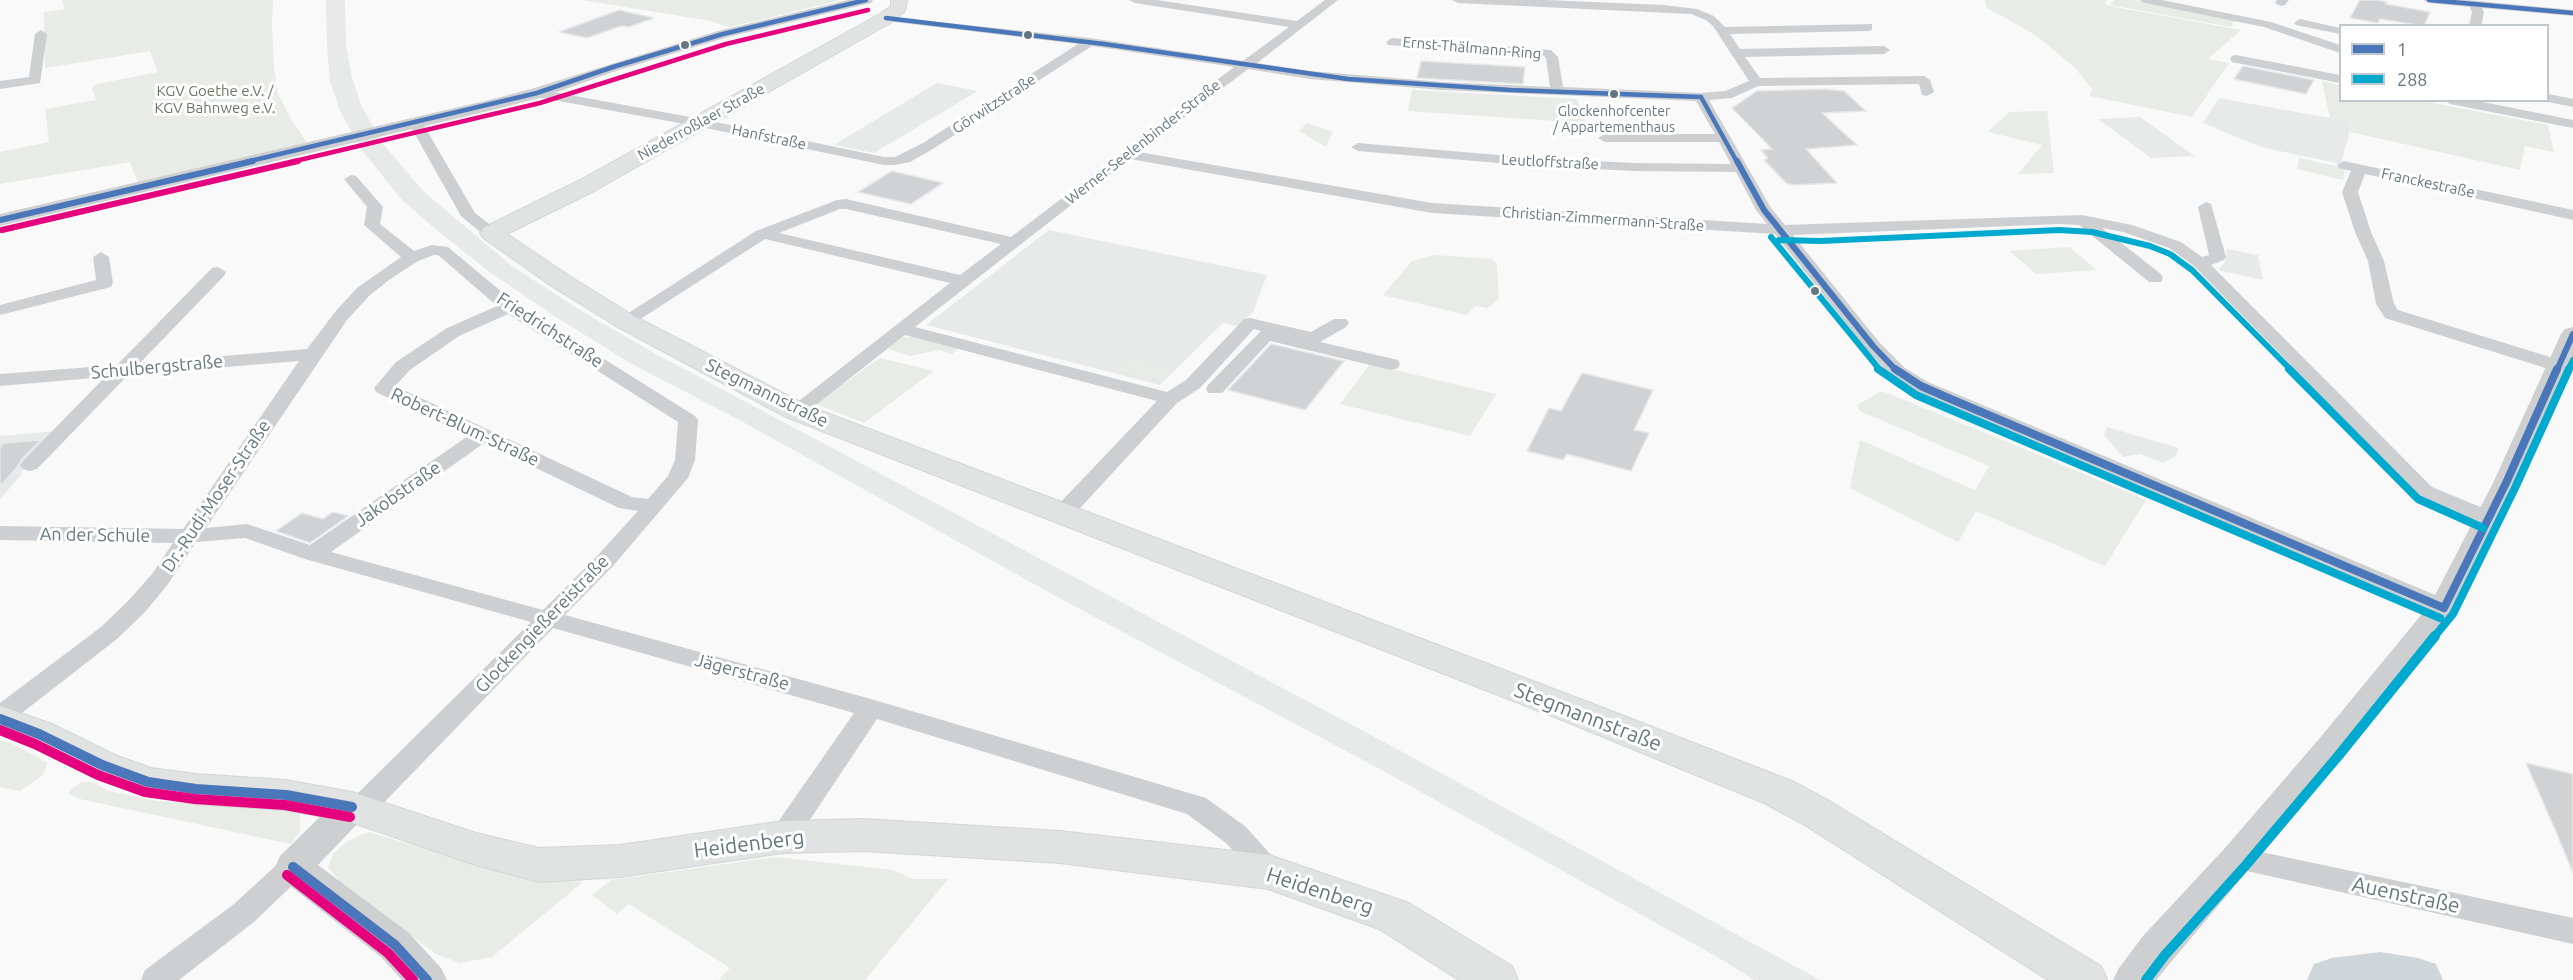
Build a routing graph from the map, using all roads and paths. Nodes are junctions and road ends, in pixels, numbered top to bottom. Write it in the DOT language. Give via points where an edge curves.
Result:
graph roads {
  1 [pos="866,0"];
  2 [pos="899,0"];
  3 [pos="1135,0"];
  4 [pos="1332,0"];
  5 [pos="1458,0"];
  6 [pos="2145,0"];
  7 [pos="2430,0"];
  8 [pos="1645,4"];
  9 [pos="2474,4"];
  10 [pos="2539,5"];
  11 [pos="2573,13"];
  12 [pos="886,18"];
  13 [pos="2292,22"];
  14 [pos="2475,24"];
  15 [pos="1300,25"];
  16 [pos="1868,27"];
  17 [pos="2339,31"];
  18 [pos="1722,32"];
  19 [pos="41,34"];
  20 [pos="1090,42"];
  21 [pos="1392,42"];
  22 [pos="2339,49"];
  23 [pos="1884,50"];
  24 [pos="1736,53"];
  25 [pos="2236,59"];
  26 [pos="1245,65"];
  27 [pos="2339,79"];
  28 [pos="1756,82"];
  29 [pos="0,85"];
  30 [pos="1557,92"];
  31 [pos="1927,92"];
  32 [pos="537,93"];
  33 [pos="1701,97"];
  34 [pos="2549,99"];
  35 [pos="2460,102"];
  36 [pos="2573,104"];
  37 [pos="701,123"];
  38 [pos="408,124"];
  39 [pos="2573,124"];
  40 [pos="1605,138"];
  41 [pos="1723,138"];
  42 [pos="1358,147"];
  43 [pos="1128,154"];
  44 [pos="896,161"];
  45 [pos="1741,168"];
  46 [pos="351,179"];
  47 [pos="2206,207"];
  48 [pos="2573,215"];
  49 [pos="0,220"];
  50 [pos="2082,220"];
  51 [pos="1779,230"];
  52 [pos="491,233"];
  53 [pos="762,234"];
  54 [pos="1013,242"];
  55 [pos="101,257"];
  56 [pos="412,258"];
  57 [pos="2199,262"];
  58 [pos="218,272"];
  59 [pos="2155,279"];
  60 [pos="963,281"];
  61 [pos="509,307"];
  62 [pos="0,310"];
  63 [pos="625,321"];
  64 [pos="1340,323"];
  65 [pos="901,329"];
  66 [pos="2573,334"];
  67 [pos="1310,341"];
  68 [pos="313,354"];
  69 [pos="1391,364"];
  70 [pos="2559,366"];
  71 [pos="120,370"];
  72 [pos="0,380"];
  73 [pos="1215,389"];
  74 [pos="1170,399"];
  75 [pos="796,411"];
  76 [pos="688,420"];
  77 [pos="482,435"];
  78 [pos="30,465"];
  79 [pos="654,506"];
  80 [pos="1063,513"];
  81 [pos="2487,518"];
  82 [pos="0,533"];
  83 [pos="189,536"];
  84 [pos="313,554"];
  85 [pos="2444,608"];
  86 [pos="549,619"];
  87 [pos="871,708"];
  88 [pos="0,718"];
  89 [pos="356,808"];
  90 [pos="783,837"];
  91 [pos="2238,858"];
  92 [pos="293,867"];
  93 [pos="1269,872"];
  94 [pos="2573,931"];
  95 [pos="156,980"];
  96 [pos="427,980"];
  97 [pos="1496,980"];
  98 [pos="2085,980"];
  99 [pos="2133,980"];
  1 -- 32 [label="street" via="697,41"];
  2 -- 12 [label="main road, Niederroßlaer Straße" via="899,8"];
  3 -- 15 [label="street"];
  4 -- 15 [label="street, Werner-Seelenbinder-Straße"];
  5 -- 8 [label="street"];
  6 -- 22 [label="street" via="2261,22"];
  7 -- 9 [label="street"];
  8 -- 18 [label="street" via="1702,14"];
  9 -- 10 [label="street"];
  9 -- 14 [label="street" via="2478,12"];
  10 -- 11 [label="street"];
  12 -- 20 [label="street"];
  12 -- 37 [label="main road, Niederroßlaer Straße"];
  13 -- 17 [label="street"];
  15 -- 26 [label="street, Werner-Seelenbinder-Straße"];
  16 -- 18 [label="street"];
  18 -- 24 [label="street"];
  19 -- 29 [label="street" via="35,80"];
  20 -- 26 [label="street"];
  20 -- 44 [label="street, Görwitzstraße" via="936,141"];
  21 -- 30 [label="street, Ernst-Thälmann-Ring" via="1547,53 1552,57"];
  23 -- 24 [label="street"];
  24 -- 28 [label="street"];
  25 -- 27 [label="street"];
  26 -- 30 [label="street" via="1348,79"];
  26 -- 43 [label="street, Werner-Seelenbinder-Straße"];
  28 -- 31 [label="street" via="1924,80"];
  28 -- 33 [label="street" via="1727,95"];
  30 -- 33 [label="street"];
  32 -- 37 [label="street, Hanfstraße"];
  32 -- 38 [label="street"];
  33 -- 41 [label="street"];
  34 -- 36 [label="street"];
  35 -- 39 [label="street"];
  37 -- 44 [label="street, Hanfstraße"];
  37 -- 52 [label="main road, Niederroßlaer Straße"];
  38 -- 49 [label="street"];
  38 -- 52 [label="street" via="469,216"];
  40 -- 41 [label="street, Leutloffstraße"];
  41 -- 45 [label="street"];
  42 -- 45 [label="street, Leutloffstraße" via="1533,162"];
  43 -- 51 [label="street, Christian-Zimmermann-Straße" via="1432,208"];
  43 -- 54 [label="street, Werner-Seelenbinder-Straße"];
  45 -- 51 [label="street"];
  46 -- 56 [label="street" via="375,207 372,225"];
  47 -- 57 [label="street" via="2218,257"];
  48 -- 70 [label="street, Franckestraße" via="2352,166 2350,192 2391,314"];
  50 -- 51 [label="street, Christian-Zimmermann-Straße"];
  50 -- 57 [label="street, Christian-Zimmermann-Straße" via="2153,236"];
  50 -- 59 [label="street"];
  51 -- 85 [label="street" via="1885,361 1921,386"];
  52 -- 63 [label="main road, Stegmannstraße"];
  53 -- 54 [label="street" via="846,204"];
  53 -- 60 [label="street"];
  53 -- 63 [label="street"];
  54 -- 60 [label="street, Werner-Seelenbinder-Straße"];
  55 -- 62 [label="street" via="105,283"];
  56 -- 61 [label="street, Friedrichstraße" via="442,250"];
  56 -- 68 [label="street, Dr.-Rudi-Moser-Straße" via="363,292"];
  57 -- 81 [label="street, Christian-Zimmermann-Straße" via="2425,491"];
  58 -- 71 [label="street"];
  60 -- 65 [label="street, Werner-Seelenbinder-Straße"];
  61 -- 76 [label="street, Friedrichstraße"];
  61 -- 77 [label="street, Robert-Blum-Straße" via="453,332 403,366 383,388"];
  63 -- 75 [label="main road, Stegmannstraße"];
  64 -- 67 [label="street"];
  65 -- 74 [label="street"];
  65 -- 75 [label="street, Werner-Seelenbinder-Straße"];
  66 -- 70 [label="street"];
  67 -- 69 [label="street"];
  67 -- 73 [label="street" via="1266,334"];
  67 -- 74 [label="street" via="1250,323 1192,384"];
  68 -- 71 [label="street, Schulbergstraße"];
  68 -- 83 [label="street, Dr.-Rudi-Moser-Straße"];
  70 -- 81 [label="street"];
  71 -- 72 [label="street, Schulbergstraße"];
  71 -- 78 [label="street"];
  74 -- 80 [label="street"];
  75 -- 80 [label="main road, Stegmannstraße"];
  76 -- 79 [label="street, Glockengießereistraße" via="685,460 678,478"];
  77 -- 79 [label="street, Robert-Blum-Straße" via="627,502"];
  77 -- 84 [label="street, Jakobstraße"];
  79 -- 86 [label="street, Glockengießereistraße"];
  80 -- 98 [label="main road, Stegmannstraße" via="1778,792"];
  81 -- 85 [label="street"];
  82 -- 83 [label="street, An der Schule"];
  83 -- 84 [label="street, Jägerstraße" via="247,531"];
  83 -- 88 [label="street, Dr.-Rudi-Moser-Straße" via="160,579 109,633"];
  84 -- 86 [label="street, Jägerstraße"];
  85 -- 91 [label="street"];
  86 -- 87 [label="street, Jägerstraße"];
  86 -- 89 [label="street, Glockengießereistraße"];
  87 -- 90 [label="street"];
  87 -- 93 [label="street, Jägerstraße" via="1196,806 1236,835"];
  88 -- 89 [label="main road, Heidenberg" via="148,782 286,795"];
  89 -- 90 [label="main road, Heidenberg" via="476,849 539,865 620,861"];
  89 -- 92 [label="street"];
  90 -- 93 [label="main road, Heidenberg" via="863,835 1060,848"];
  91 -- 94 [label="street, Auenstraße"];
  91 -- 99 [label="street"];
  92 -- 95 [label="street" via="244,913"];
  92 -- 96 [label="street" via="395,945"];
  93 -- 97 [label="main road, Heidenberg" via="1394,916"];
}
